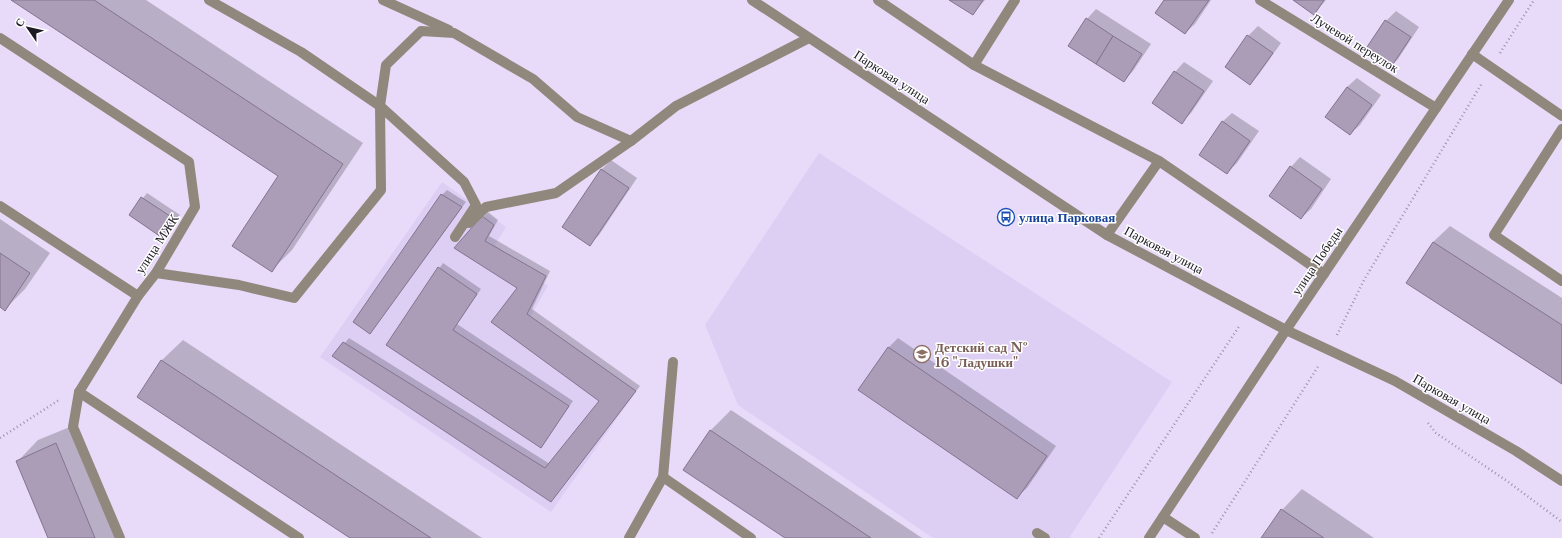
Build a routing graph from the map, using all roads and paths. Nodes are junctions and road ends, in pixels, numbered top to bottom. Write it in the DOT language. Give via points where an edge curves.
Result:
graph roads {
  1 [pos="209,0"];
  2 [pos="383,0"];
  3 [pos="752,0"];
  4 [pos="878,0"];
  5 [pos="1016,0"];
  6 [pos="1260,0"];
  7 [pos="1509,0"];
  8 [pos="1534,0"];
  9 [pos="454,32"];
  10 [pos="0,38"];
  11 [pos="809,38"];
  12 [pos="1472,54"];
  13 [pos="974,65"];
  14 [pos="1491,68"];
  15 [pos="380,106"];
  16 [pos="1436,108"];
  17 [pos="1562,116"];
  18 [pos="1562,129"];
  19 [pos="631,141"];
  20 [pos="1159,161"];
  21 [pos="0,206"];
  22 [pos="1107,235"];
  23 [pos="156,273"];
  24 [pos="1324,274"];
  25 [pos="1562,281"];
  26 [pos="138,296"];
  27 [pos="1249,310"];
  28 [pos="1286,330"];
  29 [pos="1329,350"];
  30 [pos="673,362"];
  31 [pos="79,392"];
  32 [pos="1427,421"];
  33 [pos="0,438"];
  34 [pos="663,477"];
  35 [pos="1562,481"];
  36 [pos="1163,517"];
  37 [pos="1562,522"];
  38 [pos="120,538"];
  39 [pos="299,538"];
  40 [pos="629,538"];
  41 [pos="752,538"];
  42 [pos="1099,538"];
  43 [pos="1149,538"];
  44 [pos="1195,538"];
  45 [pos="1208,538"];
  1 -- 15 [label="street" via="301,52"];
  2 -- 9 [label="street"];
  3 -- 11 [label="street, Парковая улица"];
  4 -- 13 [label="street"];
  5 -- 13 [label="street"];
  6 -- 16 [label="street, Лучевой переулок"];
  7 -- 12 [label="street, улица Победы"];
  8 -- 14 [label="path"];
  9 -- 15 [label="street" via="421,31 386,64"];
  9 -- 19 [label="street" via="533,79 577,116"];
  10 -- 23 [label="street, улица МЖК" via="189,162 195,207"];
  11 -- 19 [label="street" via="676,106"];
  11 -- 22 [label="street, Парковая улица"];
  12 -- 14 [label="street"];
  12 -- 16 [label="street, улица Победы"];
  13 -- 20 [label="street"];
  14 -- 17 [label="street"];
  14 -- 29 [label="path" via="1364,280"];
  15 -- 19 [label="street" via="464,182 476,205 455,237 486,207 556,193"];
  15 -- 23 [label="street" via="381,190 294,298 239,286"];
  16 -- 24 [label="street, улица Победы"];
  18 -- 25 [label="street" via="1494,235"];
  20 -- 22 [label="street"];
  20 -- 24 [label="street"];
  21 -- 26 [label="street"];
  22 -- 27 [label="street, Парковая улица"];
  23 -- 26 [label="street, улица МЖК"];
  24 -- 28 [label="street, улица Победы"];
  26 -- 31 [label="street, улица МЖК"];
  27 -- 28 [label="street, Парковая улица"];
  27 -- 42 [label="path"];
  28 -- 29 [label="street, Парковая улица"];
  28 -- 36 [label="street, улица Победы"];
  29 -- 35 [label="street, Парковая улица" via="1395,381 1516,451"];
  29 -- 45 [label="path"];
  30 -- 34 [label="street"];
  31 -- 33 [label="path" via="59,400"];
  31 -- 38 [label="street, улица МЖК" via="72,427"];
  31 -- 39 [label="street"];
  32 -- 37 [label="path" via="1436,433"];
  34 -- 40 [label="street"];
  34 -- 41 [label="street"];
  36 -- 43 [label="street, улица Победы"];
  36 -- 44 [label="street"];
}
